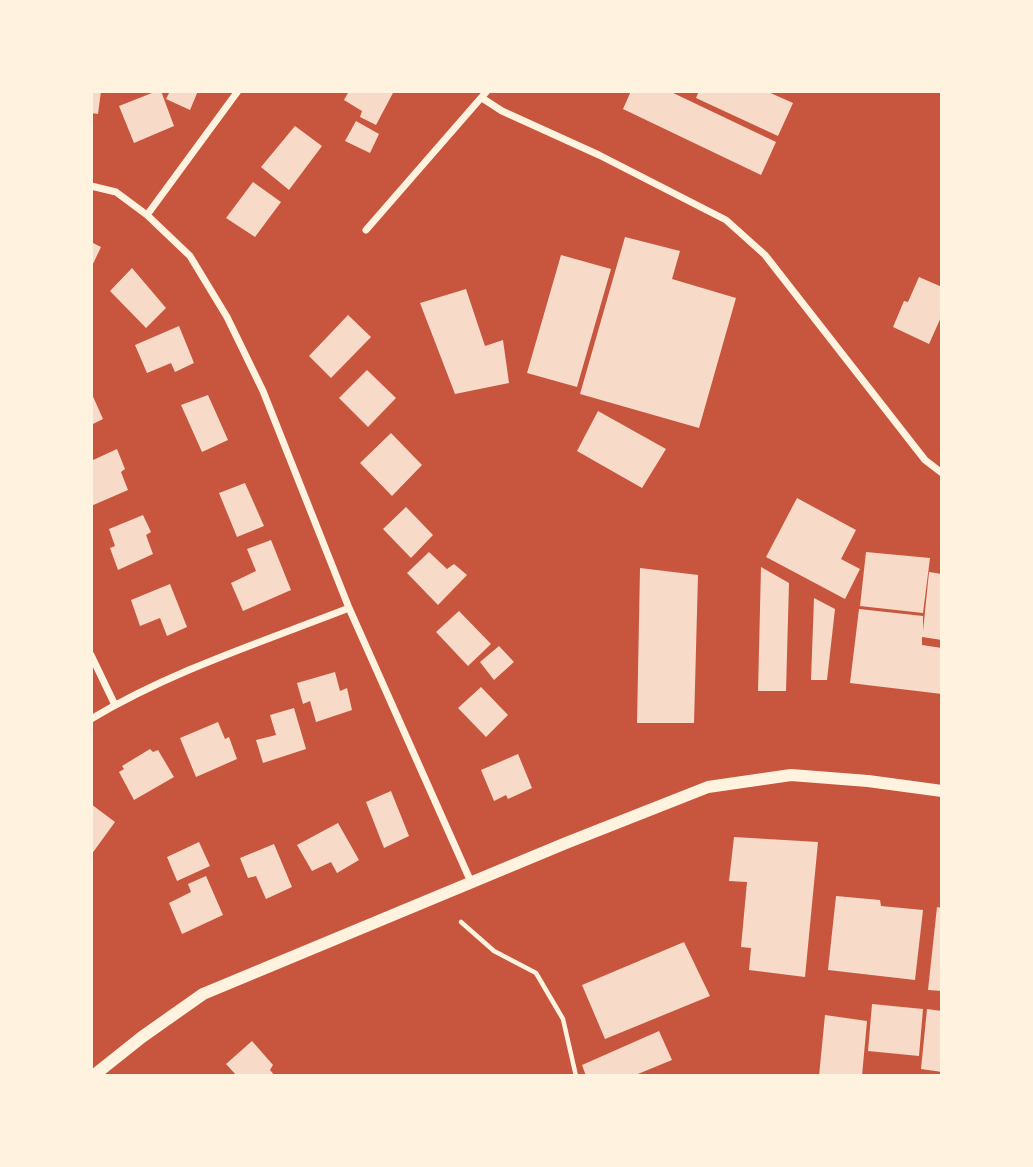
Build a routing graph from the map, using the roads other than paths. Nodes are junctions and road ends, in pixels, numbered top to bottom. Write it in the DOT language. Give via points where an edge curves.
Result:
graph roads {
  1 [pos="238,91"];
  2 [pos="487,91"];
  3 [pos="482,98"];
  4 [pos="91,186"];
  5 [pos="147,215"];
  6 [pos="366,230"];
  7 [pos="942,473"];
  8 [pos="349,608"];
  9 [pos="91,655"];
  10 [pos="115,705"];
  11 [pos="91,719"];
  12 [pos="942,791"];
  13 [pos="471,882"];
  14 [pos="93,1076"];
  1 -- 5 [label="street"];
  2 -- 3 [label="street"];
  3 -- 6 [label="street"];
  3 -- 7 [label="street" via="726,220 765,255 925,460"];
  4 -- 5 [label="street" via="116,192"];
  5 -- 8 [label="street" via="190,256 227,317 263,391"];
  8 -- 10 [label="street" via="183,672"];
  8 -- 13 [label="street"];
  9 -- 10 [label="street"];
  10 -- 11 [label="street"];
  12 -- 13 [label="street" via="791,775 708,787"];
  13 -- 14 [label="street" via="203,993"];
}
